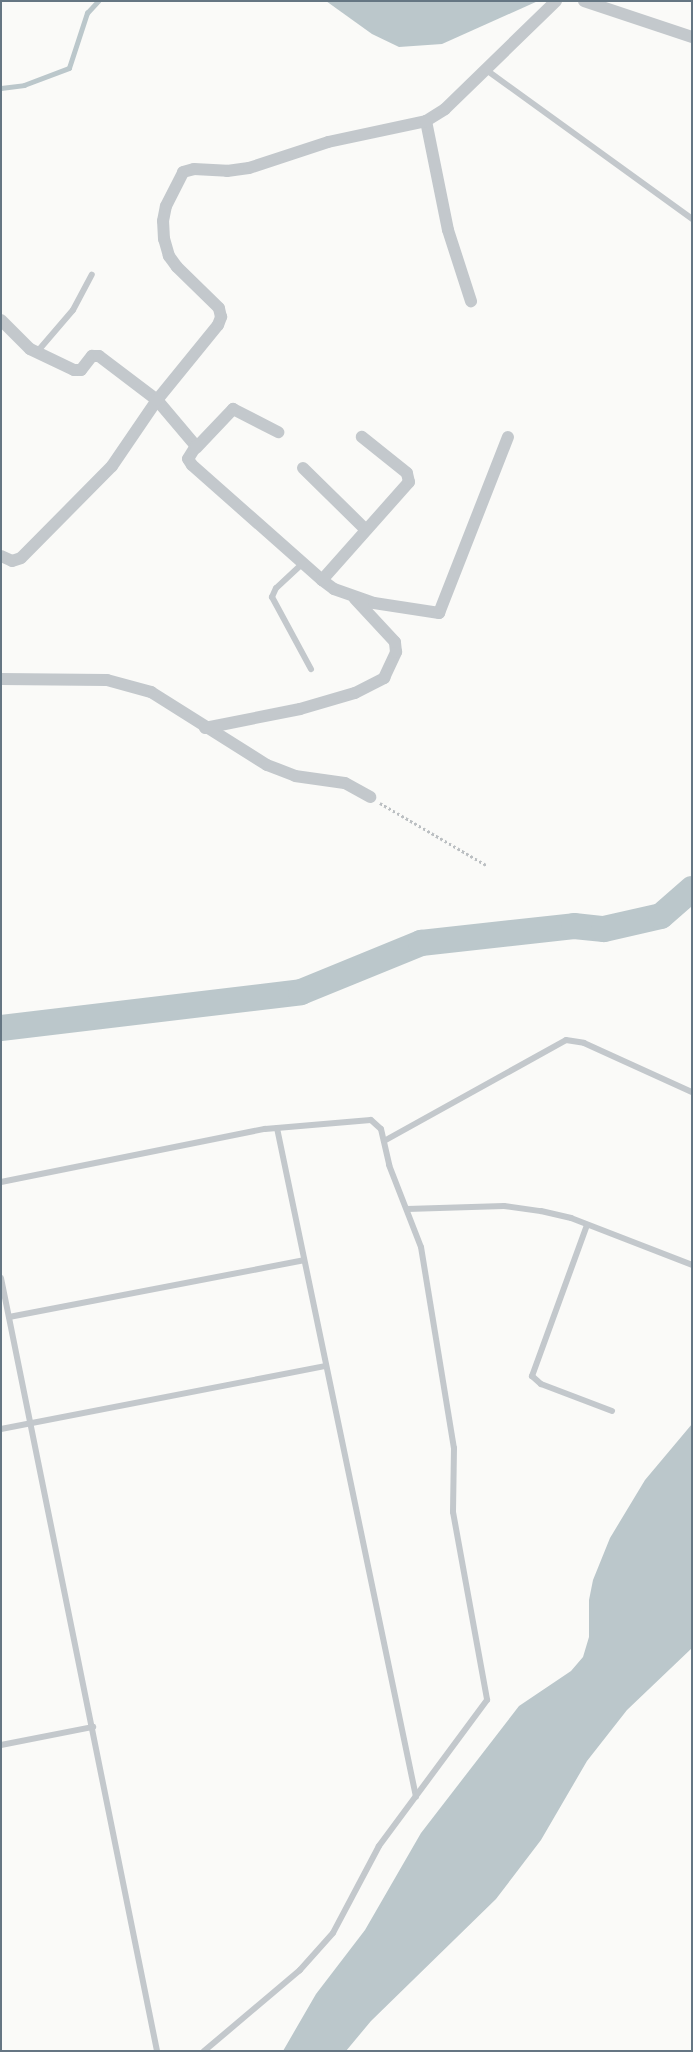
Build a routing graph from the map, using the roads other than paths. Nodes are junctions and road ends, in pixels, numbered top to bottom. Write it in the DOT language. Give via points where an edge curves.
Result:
graph roads {
  1 [pos="556,1"];
  2 [pos="584,1"];
  3 [pos="692,37"];
  4 [pos="485,69"];
  5 [pos="426,121"];
  6 [pos="692,219"];
  7 [pos="92,276"];
  8 [pos="471,301"];
  9 [pos="1,320"];
  10 [pos="36,353"];
  11 [pos="157,400"];
  12 [pos="278,432"];
  13 [pos="362,437"];
  14 [pos="508,437"];
  15 [pos="196,448"];
  16 [pos="303,468"];
  17 [pos="366,530"];
  18 [pos="1,556"];
  19 [pos="302,564"];
  20 [pos="322,580"];
  21 [pos="354,597"];
  22 [pos="311,669"];
  23 [pos="1,679"];
  24 [pos="204,728"];
  25 [pos="370,797"];
  26 [pos="692,1092"];
  27 [pos="277,1128"];
  28 [pos="384,1141"];
  29 [pos="1,1182"];
  30 [pos="407,1209"];
  31 [pos="587,1225"];
  32 [pos="304,1260"];
  33 [pos="692,1266"];
  34 [pos="1,1278"];
  35 [pos="10,1317"];
  36 [pos="326,1366"];
  37 [pos="612,1412"];
  38 [pos="31,1422"];
  39 [pos="1,1429"];
  40 [pos="93,1727"];
  41 [pos="1,1745"];
  42 [pos="416,1797"];
  43 [pos="157,2051"];
  44 [pos="204,2051"];
  1 -- 4 [label="street"];
  2 -- 3 [label="street"];
  4 -- 5 [label="street" via="445,109"];
  4 -- 6 [label="lane"];
  5 -- 8 [label="street" via="448,230"];
  5 -- 11 [label="street" via="328,142 249,168 183,172 166,206 164,239 169,256 177,267 212,298 221,317 218,325"];
  7 -- 10 [label="lane" via="73,310"];
  9 -- 10 [label="street"];
  10 -- 11 [label="street" via="78,370 92,356 99,356"];
  11 -- 15 [label="street"];
  11 -- 18 [label="street" via="112,466 31,548 12,560"];
  12 -- 15 [label="street" via="233,409"];
  13 -- 17 [label="street" via="410,477 405,487"];
  14 -- 21 [label="street" via="439,613"];
  15 -- 19 [label="street" via="189,455 189,462"];
  16 -- 17 [label="street"];
  17 -- 20 [label="street"];
  19 -- 20 [label="street"];
  19 -- 22 [label="lane" via="276,588 272,597"];
  20 -- 21 [label="street"];
  21 -- 24 [label="street" via="395,642 396,652 384,678 355,693 300,709"];
  23 -- 24 [label="street" via="107,680 151,692"];
  24 -- 25 [label="street" via="266,765 295,776 345,783"];
  26 -- 28 [label="lane" via="584,1043 566,1040"];
  27 -- 28 [label="lane" via="370,1120 379,1125"];
  27 -- 29 [label="lane"];
  27 -- 32 [label="lane"];
  28 -- 30 [label="lane" via="389,1165"];
  30 -- 31 [label="lane" via="504,1206 541,1211"];
  30 -- 42 [label="lane" via="425,1266 454,1448 453,1512 488,1692 484,1708"];
  31 -- 33 [label="lane"];
  31 -- 37 [label="lane" via="532,1376 541,1384"];
  32 -- 35 [label="lane"];
  32 -- 36 [label="lane"];
  34 -- 35 [label="lane"];
  35 -- 38 [label="lane"];
  36 -- 38 [label="lane"];
  36 -- 42 [label="lane"];
  38 -- 39 [label="lane"];
  38 -- 40 [label="lane"];
  40 -- 41 [label="lane"];
  40 -- 43 [label="lane"];
  42 -- 44 [label="lane" via="379,1846 333,1934 300,1970"];
}
